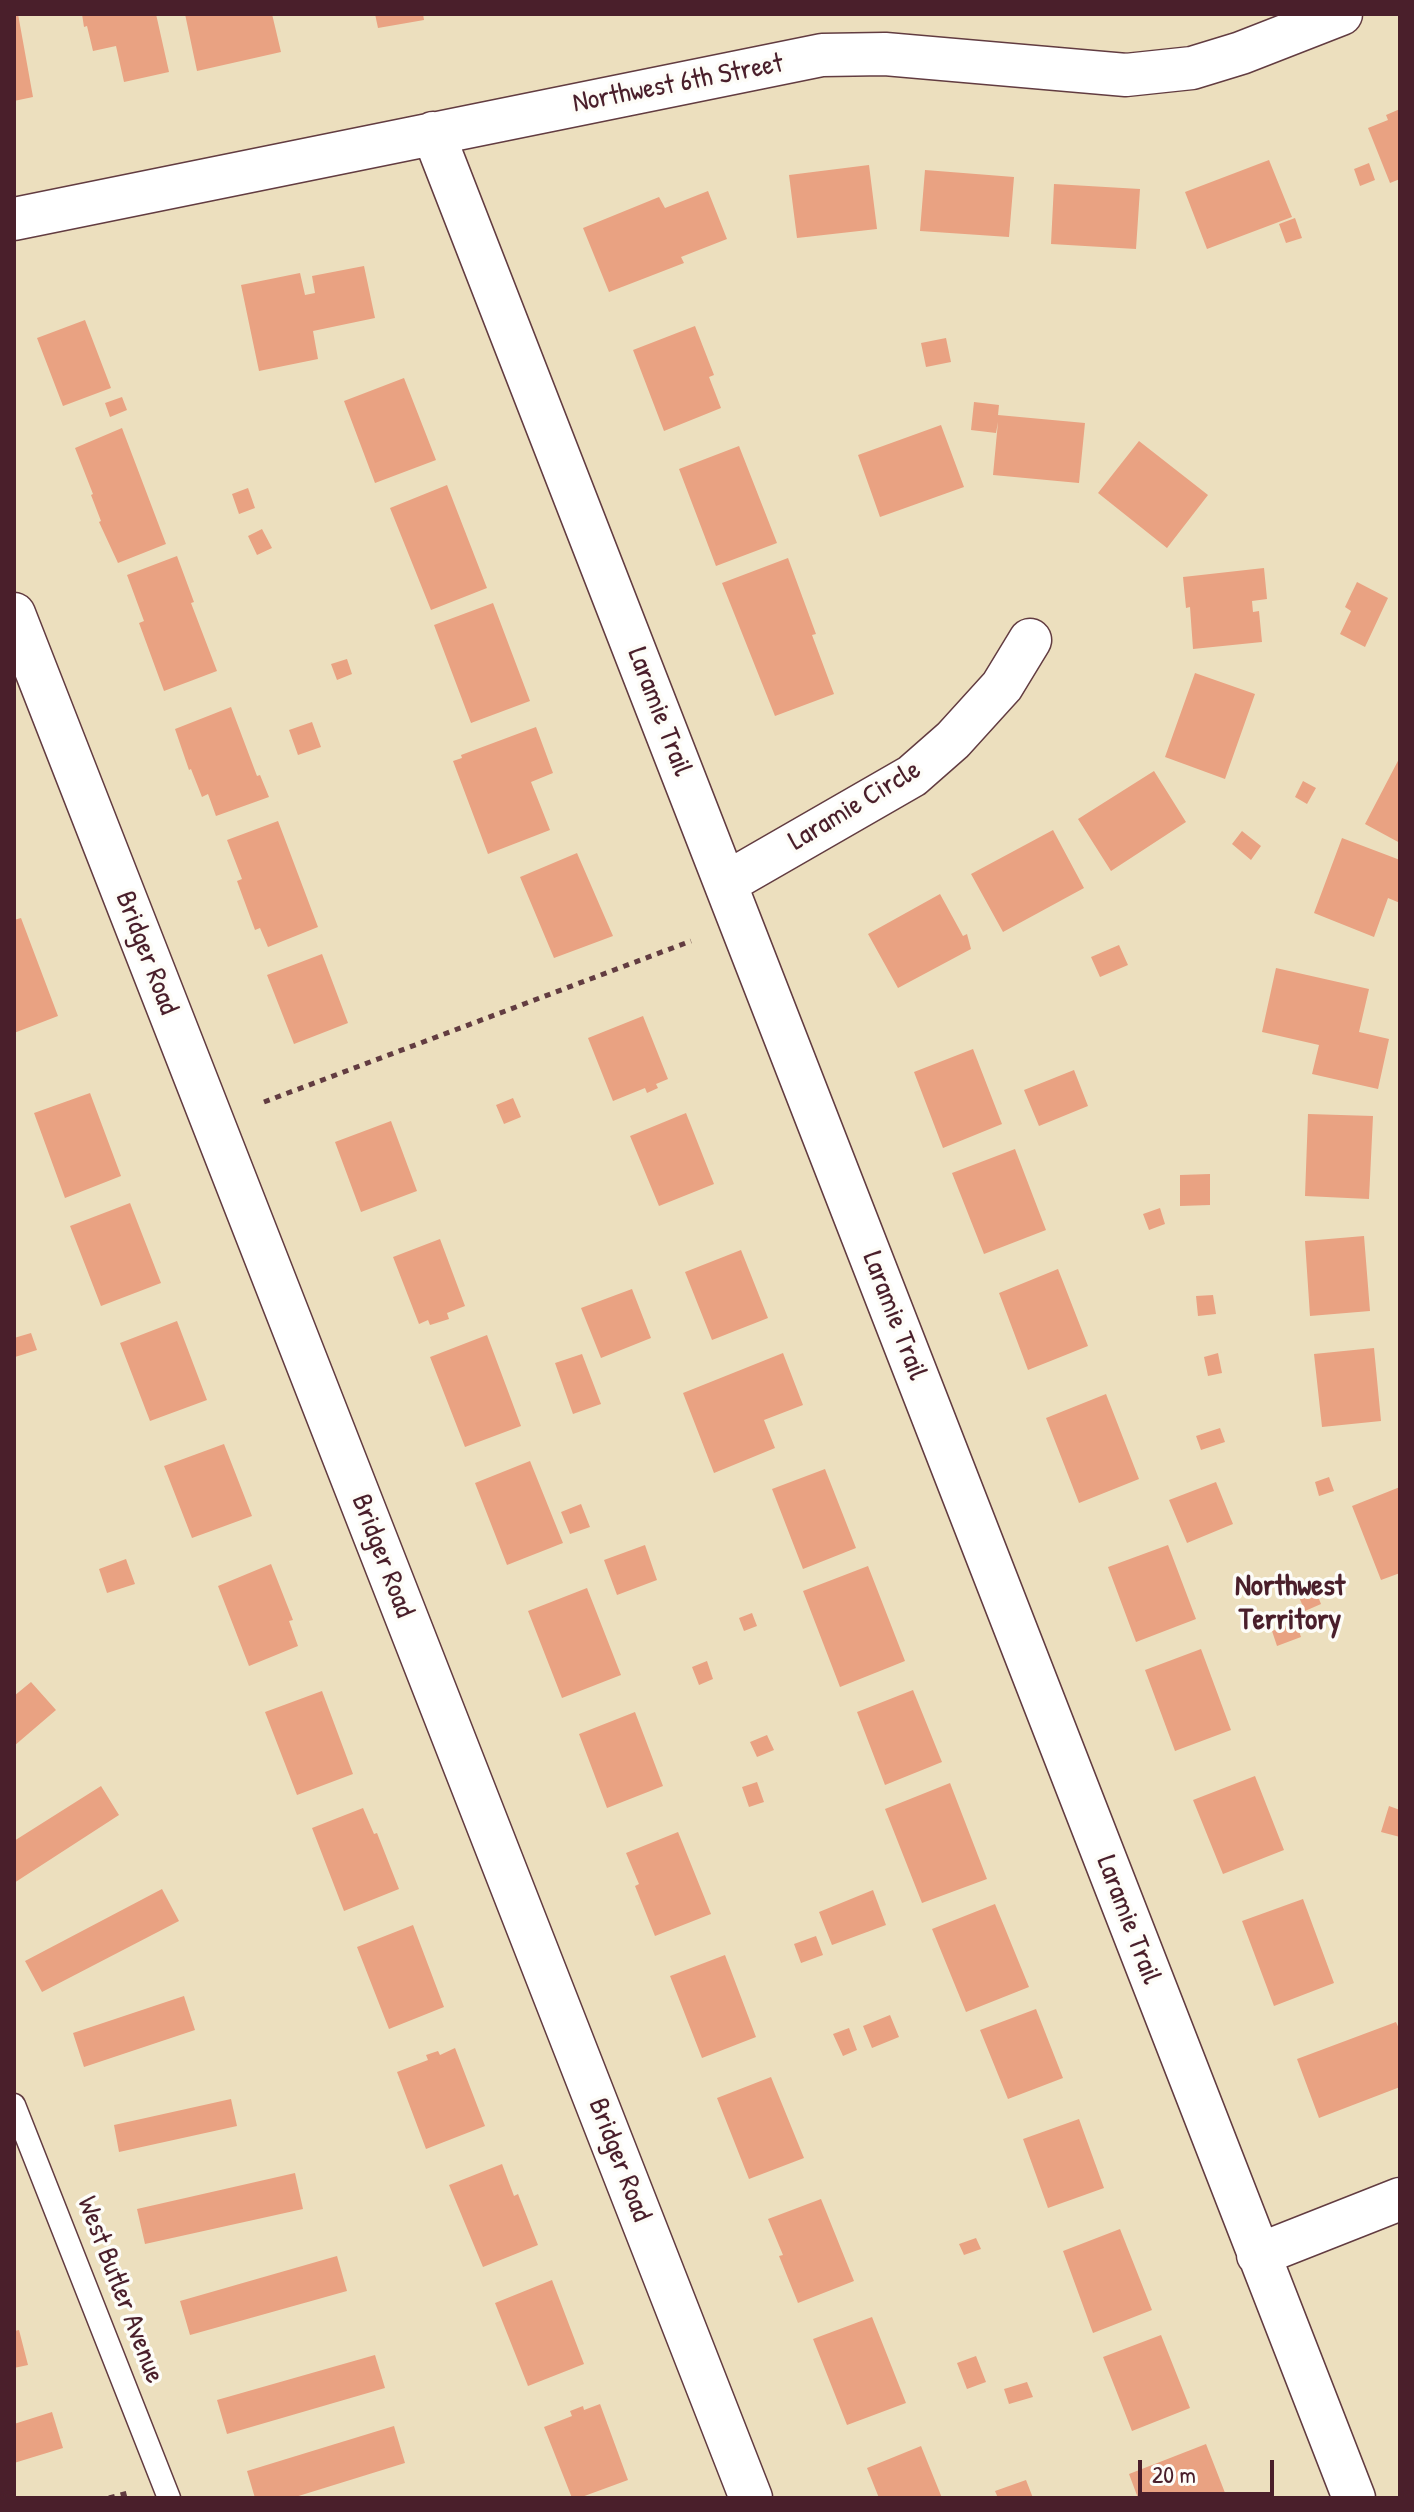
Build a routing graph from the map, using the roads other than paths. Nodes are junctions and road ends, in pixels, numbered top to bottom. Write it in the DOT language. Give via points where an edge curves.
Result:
graph roads {
  1 [pos="1341,14"];
  2 [pos="433,133"];
  3 [pos="14,219"];
  4 [pos="14,614"];
  5 [pos="1030,640"];
  6 [pos="726,883"];
  7 [pos="14,2105"];
  8 [pos="1400,2199"];
  9 [pos="1258,2255"];
  10 [pos="169,2498"];
  11 [pos="751,2498"];
  12 [pos="1354,2498"];
  1 -- 2 [label="street, Northwest 6th Street" via="1192,68 1126,75 885,54 822,55"];
  2 -- 3 [label="street, Northwest 6th Street"];
  2 -- 6 [label="street, Laramie Trail"];
  4 -- 11 [label="street, Bridger Road"];
  5 -- 6 [label="street, Laramie Circle" via="1002,686 912,776"];
  6 -- 9 [label="street, Laramie Trail"];
  7 -- 10 [label="lane, West Butler Avenue"];
  8 -- 9 [label="street"];
  9 -- 12 [label="street, Laramie Trail"];
}
